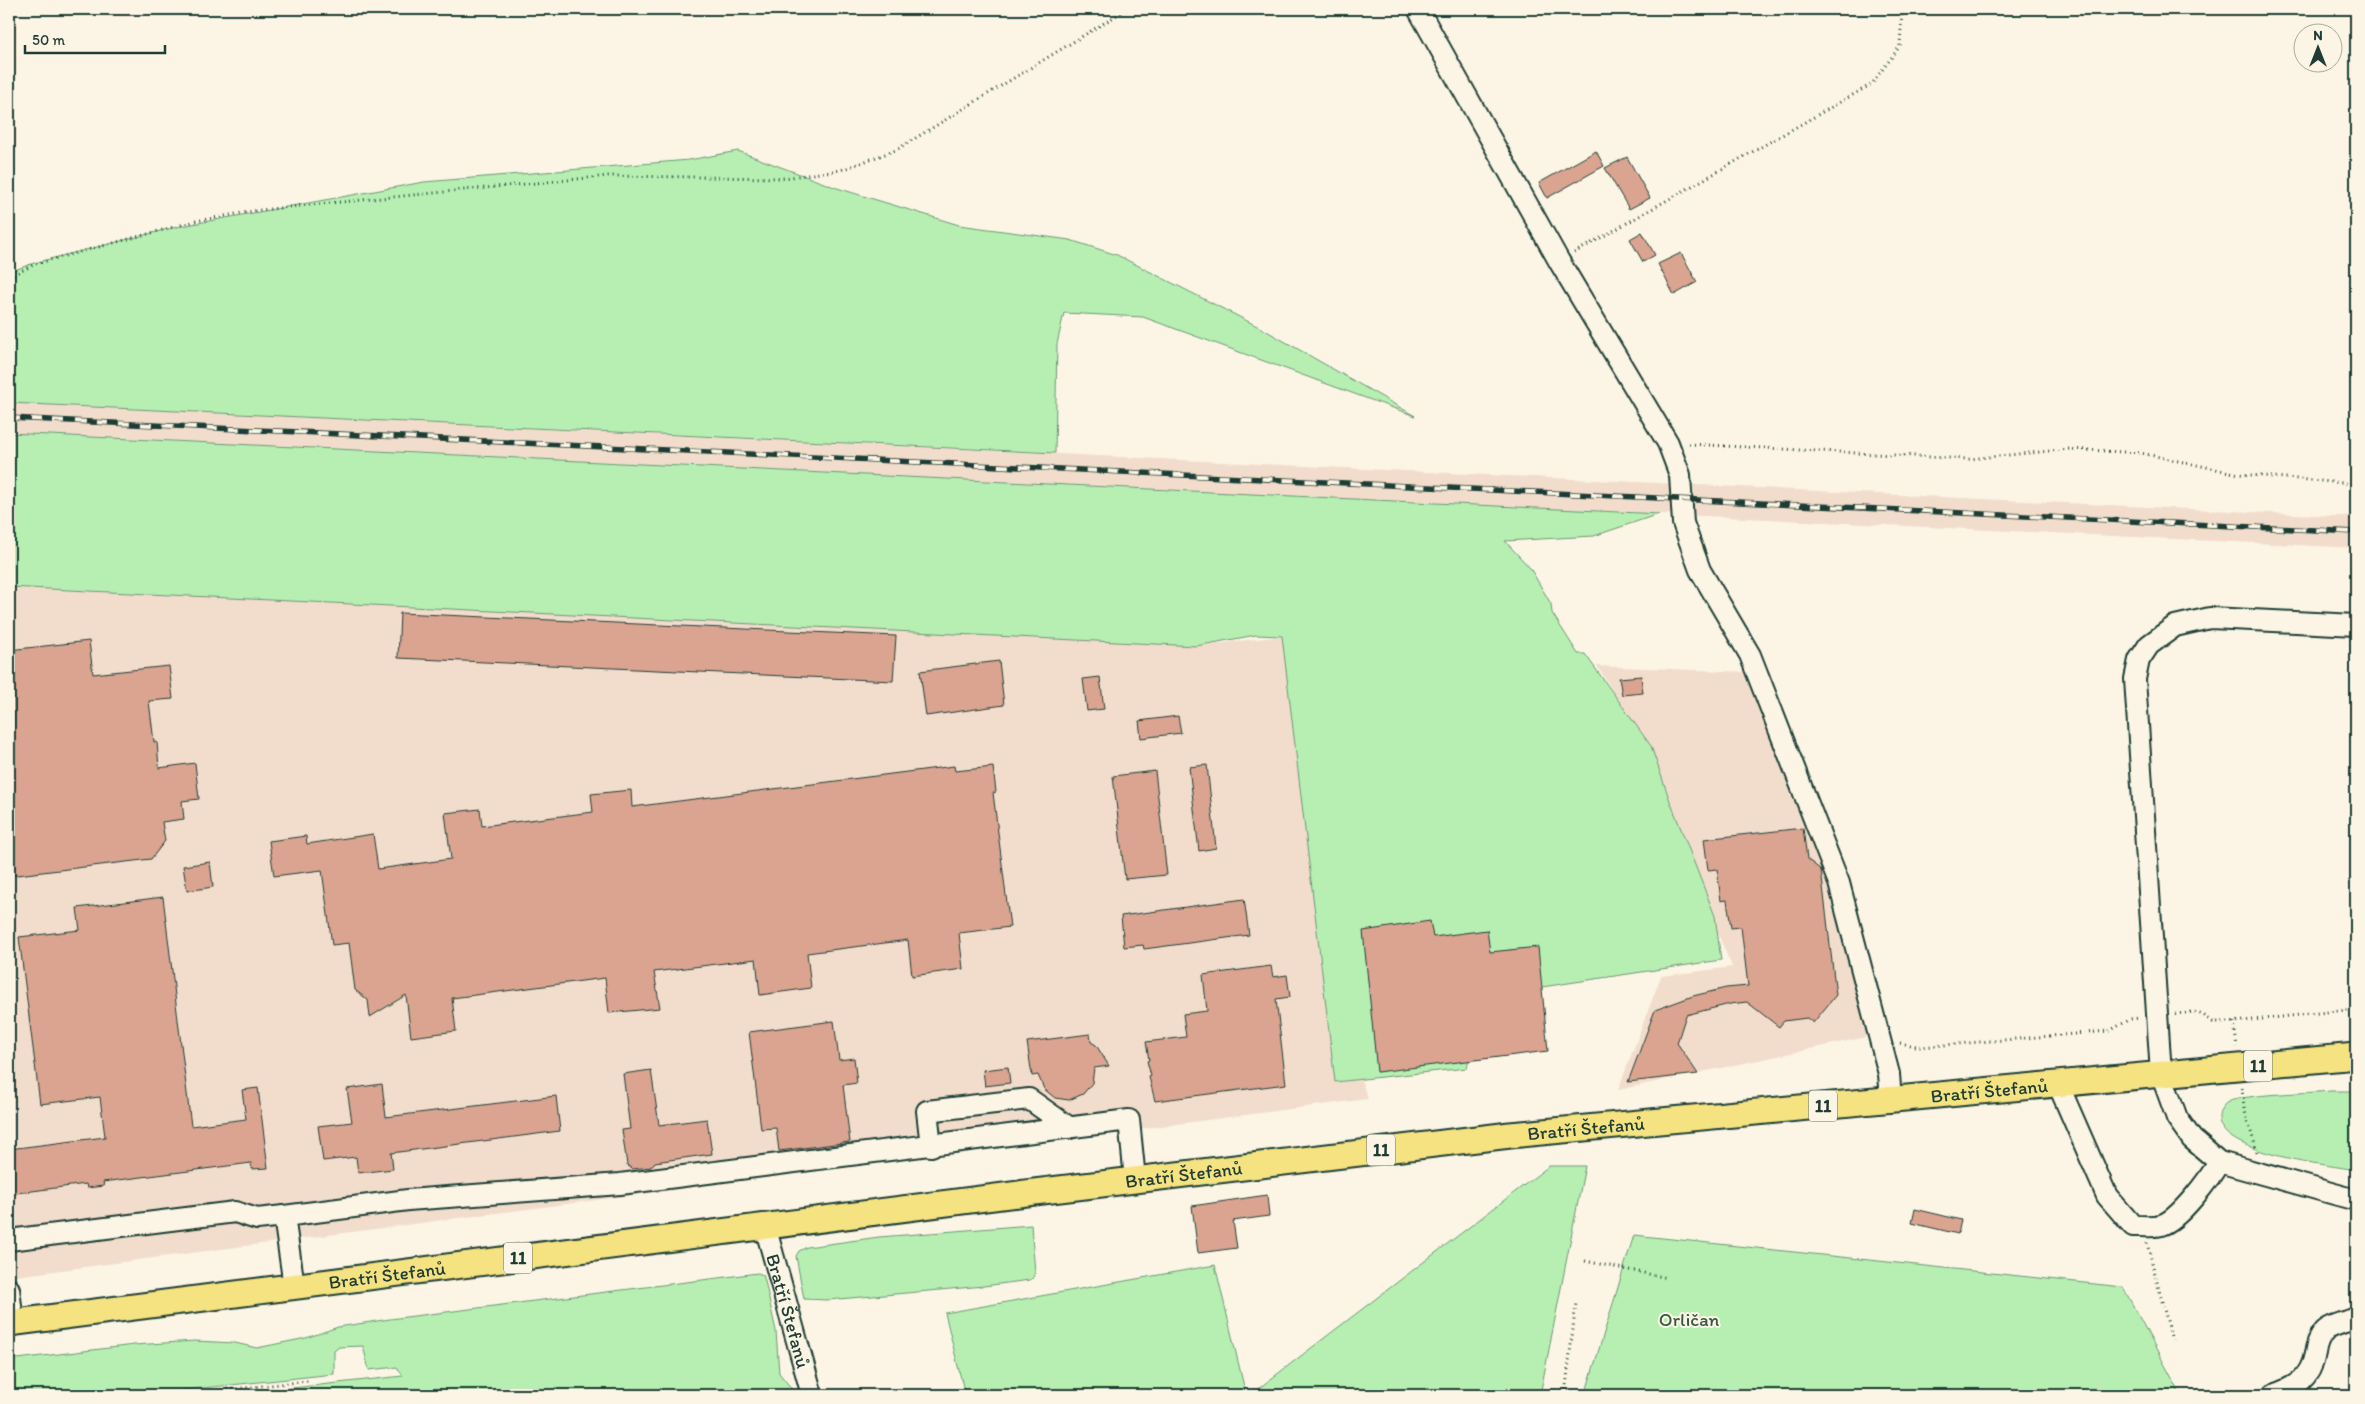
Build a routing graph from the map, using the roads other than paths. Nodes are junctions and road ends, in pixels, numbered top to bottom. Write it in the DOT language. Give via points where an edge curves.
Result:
graph roads {
  1 [pos="1418,9"];
  2 [pos="2356,625"];
  3 [pos="2356,1056"];
  4 [pos="2161,1074"];
  5 [pos="2058,1084"];
  6 [pos="1891,1100"];
  7 [pos="1070,1128"];
  8 [pos="932,1146"];
  9 [pos="2219,1162"];
  10 [pos="1135,1179"];
  11 [pos="2356,1200"];
  12 [pos="284,1216"];
  13 [pos="765,1226"];
  14 [pos="9,1240"];
  15 [pos="294,1286"];
  16 [pos="9,1289"];
  17 [pos="2356,1318"];
  18 [pos="11,1323"];
  19 [pos="812,1395"];
  20 [pos="2273,1395"];
  1 -- 6 [label="street" via="1559,261 1668,443 1680,475 1683,523 1700,570 1750,655 1839,883 1890,1074"];
  2 -- 4 [label="street" via="2210,618 2175,626 2149,645 2139,660 2135,679"];
  3 -- 4 [label="main road, 11"];
  4 -- 5 [label="main road, Bratří Štefanů / 11"];
  4 -- 9 [label="street" via="2177,1118 2192,1139"];
  5 -- 6 [label="main road, Bratří Štefanů / 11"];
  5 -- 9 [label="street" via="2107,1196 2133,1226 2162,1225 2186,1206"];
  6 -- 10 [label="main road, Bratří Štefanů / 11" via="1510,1135"];
  7 -- 8 [label="street"];
  7 -- 8 [label="street" via="1029,1100 927,1111"];
  7 -- 10 [label="street" via="1129,1120"];
  8 -- 12 [label="street" via="620,1184 408,1200"];
  9 -- 11 [label="street"];
  10 -- 13 [label="main road, Bratří Štefanů / 11"];
  12 -- 14 [label="street" via="257,1219 235,1212"];
  12 -- 15 [label="street"];
  13 -- 15 [label="main road, Bratří Štefanů / 11"];
  13 -- 19 [label="street, Bratří Štefanů"];
  15 -- 18 [label="main road, Bratří Štefanů / 11"];
  16 -- 18 [label="street"];
  17 -- 20 [label="street" via="2324,1331 2304,1381"];
}
